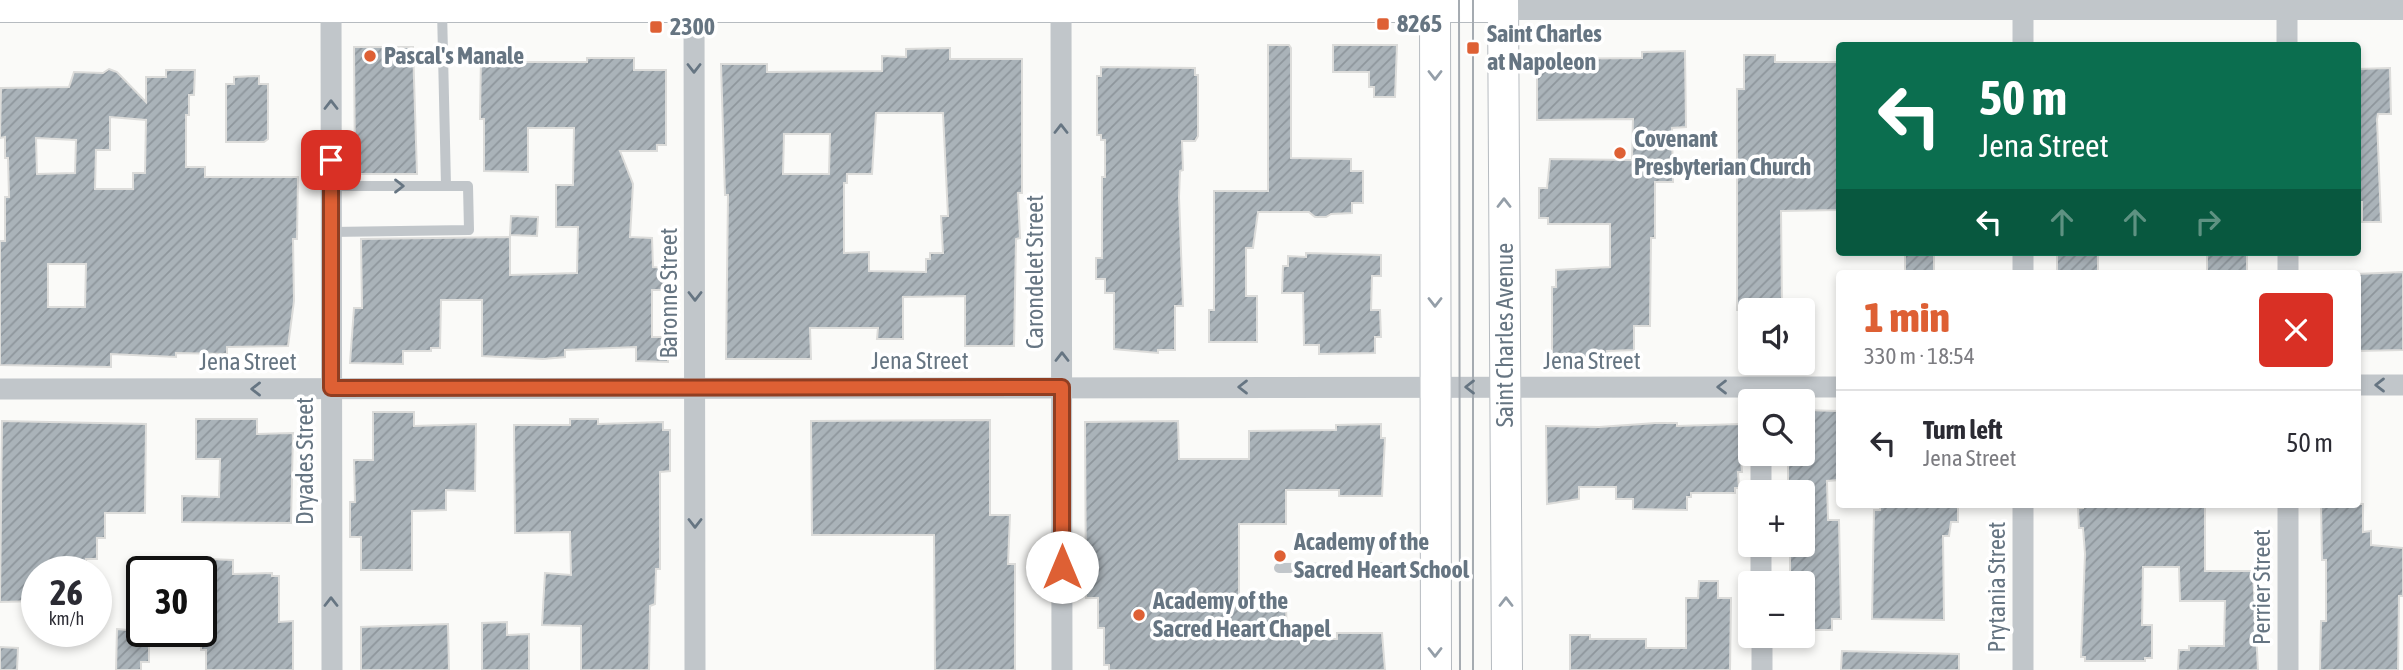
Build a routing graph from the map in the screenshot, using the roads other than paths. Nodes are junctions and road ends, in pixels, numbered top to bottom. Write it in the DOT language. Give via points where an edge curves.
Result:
graph roads {
  1 [pos="1435,3"];
  2 [pos="1503,3"];
  3 [pos="1761,3"];
  4 [pos="2023,3"];
  5 [pos="2287,3"];
  6 [pos="331,4"];
  7 [pos="694,4"];
  8 [pos="1061,4"];
  9 [pos="0,7"];
  10 [pos="442,7"];
  11 [pos="2403,7"];
  12 [pos="2023,42"];
  13 [pos="2287,42"];
  14 [pos="331,186"];
  15 [pos="446,186"];
  16 [pos="331,232"];
  17 [pos="2361,385"];
  18 [pos="2403,385"];
  19 [pos="1062,387"];
  20 [pos="1435,387"];
  21 [pos="1505,387"];
  22 [pos="1836,387"];
  23 [pos="331,388"];
  24 [pos="695,388"];
  25 [pos="0,389"];
  26 [pos="1815,389"];
  27 [pos="1738,393"];
  28 [pos="2023,508"];
  29 [pos="2288,508"];
  30 [pos="1435,567"];
  31 [pos="1279,568"];
  32 [pos="1762,648"];
  33 [pos="331,670"];
  34 [pos="695,670"];
  35 [pos="1062,670"];
  36 [pos="1436,670"];
  37 [pos="1507,670"];
  38 [pos="1762,670"];
  39 [pos="2024,670"];
  40 [pos="2288,670"];
  1 -- 2 [label="main road"];
  1 -- 8 [label="main road"];
  1 -- 20 [label="main road, one-way"];
  2 -- 3 [label="street"];
  21 -- 2 [label="main road, Saint Charles Avenue, one-way"];
  3 -- 4 [label="street"];
  4 -- 5 [label="street"];
  4 -- 12 [label="street"];
  5 -- 11 [label="street"];
  5 -- 13 [label="street"];
  6 -- 9 [label="main road"];
  6 -- 10 [label="main road"];
  14 -- 6 [label="street, Dryades Street, one-way"];
  7 -- 8 [label="main road"];
  7 -- 10 [label="main road"];
  7 -- 24 [label="street, Baronne Street, one-way"];
  19 -- 8 [label="street, Carondelet Street, one-way"];
  10 -- 15 [label="lane"];
  14 -- 15 [label="lane, one-way"];
  14 -- 16 [label="street, Dryades Street"];
  15 -- 16 [label="lane" via="468,186 469,230"];
  16 -- 23 [label="street, Dryades Street"];
  18 -- 17 [label="street, one-way"];
  20 -- 19 [label="street, Jena Street, one-way"];
  19 -- 24 [label="street, Jena Street"];
  19 -- 35 [label="street, Carondelet Street"];
  21 -- 20 [label="street, Jena Street, one-way"];
  20 -- 30 [label="main road"];
  27 -- 21 [label="street, Jena Street, one-way"];
  37 -- 21 [label="main road, Saint Charles Avenue, one-way"];
  22 -- 26 [label="street, Jena Street"];
  23 -- 24 [label="street, Jena Street"];
  23 -- 25 [label="street, Jena Street, one-way"];
  33 -- 23 [label="street, Dryades Street, one-way"];
  24 -- 34 [label="street, Baronne Street, one-way"];
  28 -- 39 [label="street, Prytania Street"];
  29 -- 40 [label="street, Perrier Street"];
  30 -- 31 [label="lane"];
  30 -- 36 [label="main road, one-way"];
  32 -- 38 [label="street"];
}
